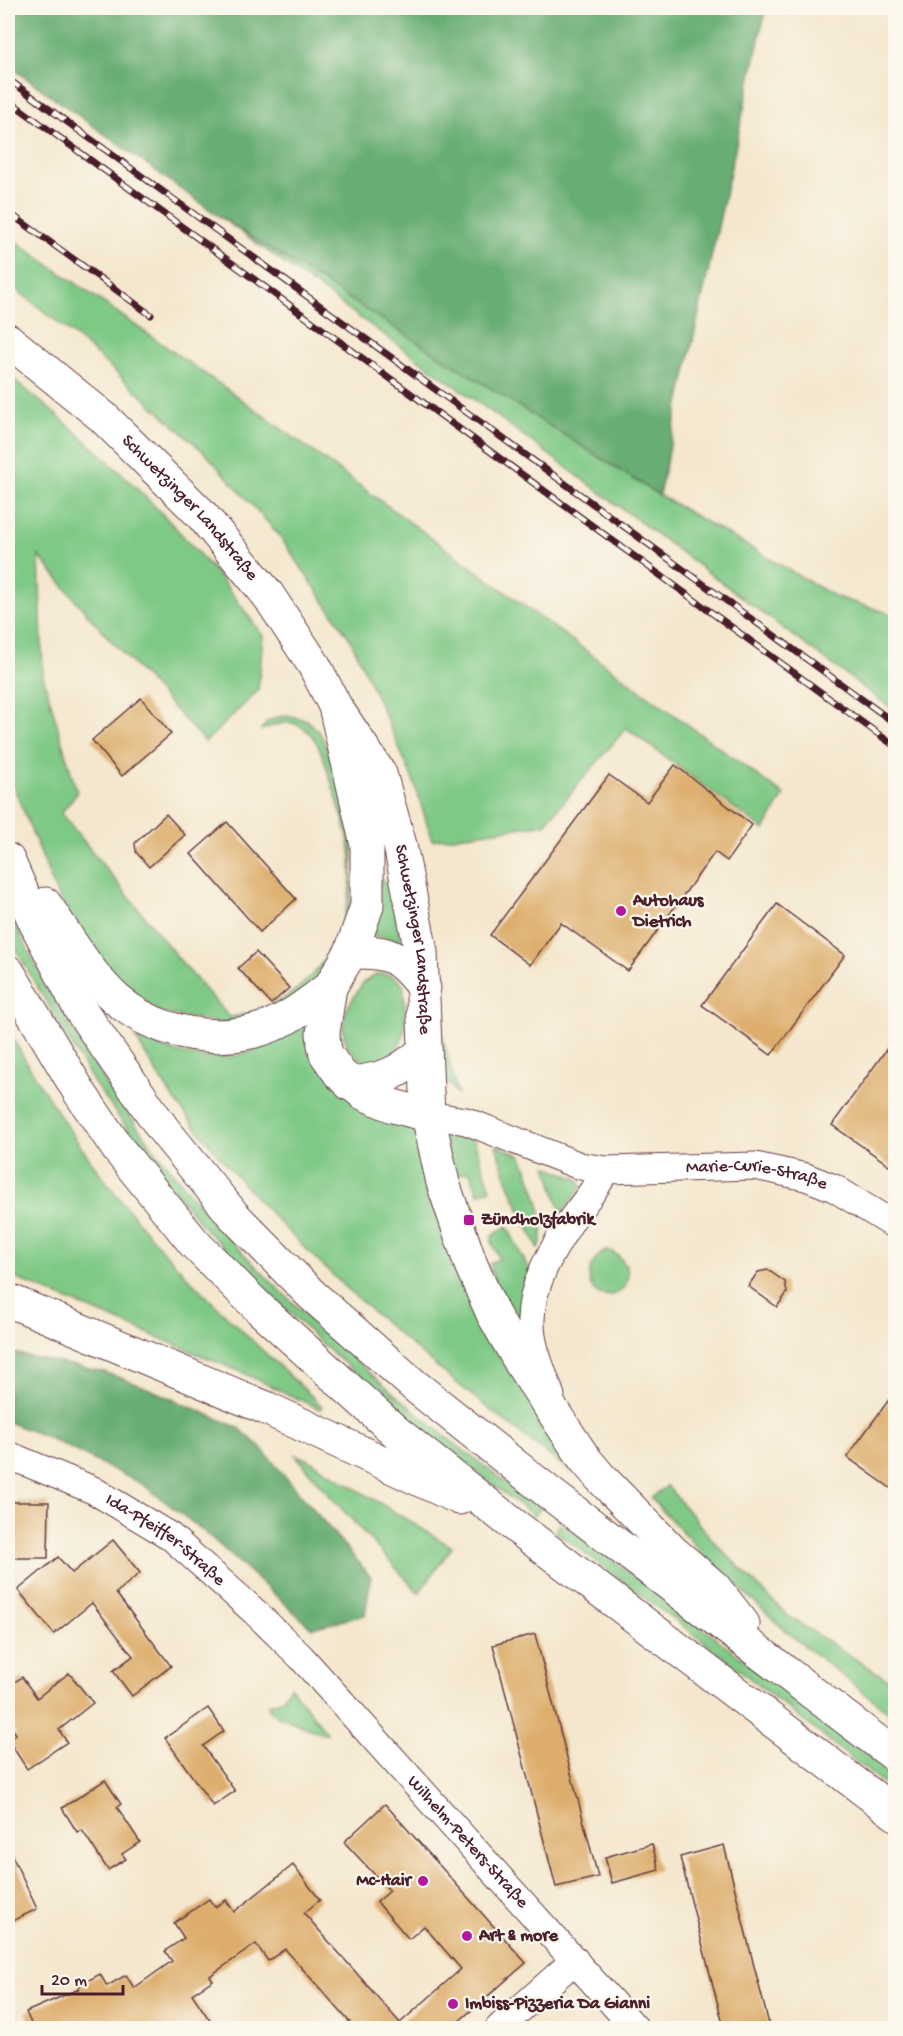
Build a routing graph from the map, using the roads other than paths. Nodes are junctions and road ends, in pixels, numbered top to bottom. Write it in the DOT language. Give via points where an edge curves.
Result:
graph roads {
  1 [pos="8,340"];
  2 [pos="335,705"];
  3 [pos="8,851"];
  4 [pos="8,860"];
  5 [pos="351,952"];
  6 [pos="8,972"];
  7 [pos="330,987"];
  8 [pos="424,988"];
  9 [pos="424,1065"];
  10 [pos="350,1084"];
  11 [pos="428,1115"];
  12 [pos="466,1121"];
  13 [pos="606,1170"];
  14 [pos="896,1226"];
  15 [pos="8,1300"];
  16 [pos="560,1423"];
  17 [pos="8,1455"];
  18 [pos="525,1533"];
  19 [pos="301,1657"];
  20 [pos="774,1663"];
  21 [pos="896,1756"];
  22 [pos="896,1814"];
  23 [pos="575,1960"];
  24 [pos="500,2028"];
  25 [pos="635,2028"];
  1 -- 2 [label="main road, Schwetzinger Landstraße" via="103,417 201,514 268,595"];
  2 -- 5 [label="main road, Schwetzinger Landstraße" via="367,845 367,906"];
  2 -- 8 [label="main road, Schwetzinger Landstraße" via="380,774 416,921"];
  3 -- 7 [label="main road" via="97,980 141,1017 176,1031 219,1036 256,1031 291,1016"];
  4 -- 20 [label="main road" via="80,1009 163,1129 234,1216 312,1295 415,1386"];
  5 -- 7 [label="main road, Schwetzinger Landstraße"];
  5 -- 8 [label="main road" via="374,951 396,957"];
  6 -- 18 [label="main road" via="111,1139 195,1244 260,1309 396,1432"];
  7 -- 10 [label="main road" via="324,1045 331,1063"];
  8 -- 9 [label="main road, Schwetzinger Landstraße"];
  9 -- 10 [label="main road"];
  9 -- 11 [label="main road, Schwetzinger Landstraße"];
  9 -- 12 [label="street, Marie-Curie-Straße" via="436,1093"];
  10 -- 11 [label="main road" via="377,1101"];
  11 -- 12 [label="street, Marie-Curie-Straße"];
  11 -- 16 [label="main road, Schwetzinger Landstraße" via="443,1183 471,1265 498,1324"];
  12 -- 13 [label="street, Marie-Curie-Straße" via="580,1166"];
  13 -- 14 [label="street, Marie-Curie-Straße" via="768,1168 834,1188"];
  13 -- 16 [label="street" via="560,1238 540,1275 534,1296 533,1342"];
  15 -- 18 [label="main road" via="266,1408"];
  16 -- 20 [label="main road, Schwetzinger Landstraße" via="592,1467 672,1551 714,1587"];
  17 -- 19 [label="street, Ida-Pfeiffer-Straße" via="93,1490 170,1536"];
  18 -- 22 [label="main road"];
  19 -- 23 [label="street, Wilhelm-Peters-Straße"];
  20 -- 21 [label="main road"];
  23 -- 24 [label="street"];
  23 -- 25 [label="street, Wilhelm-Peters-Straße"];
}
